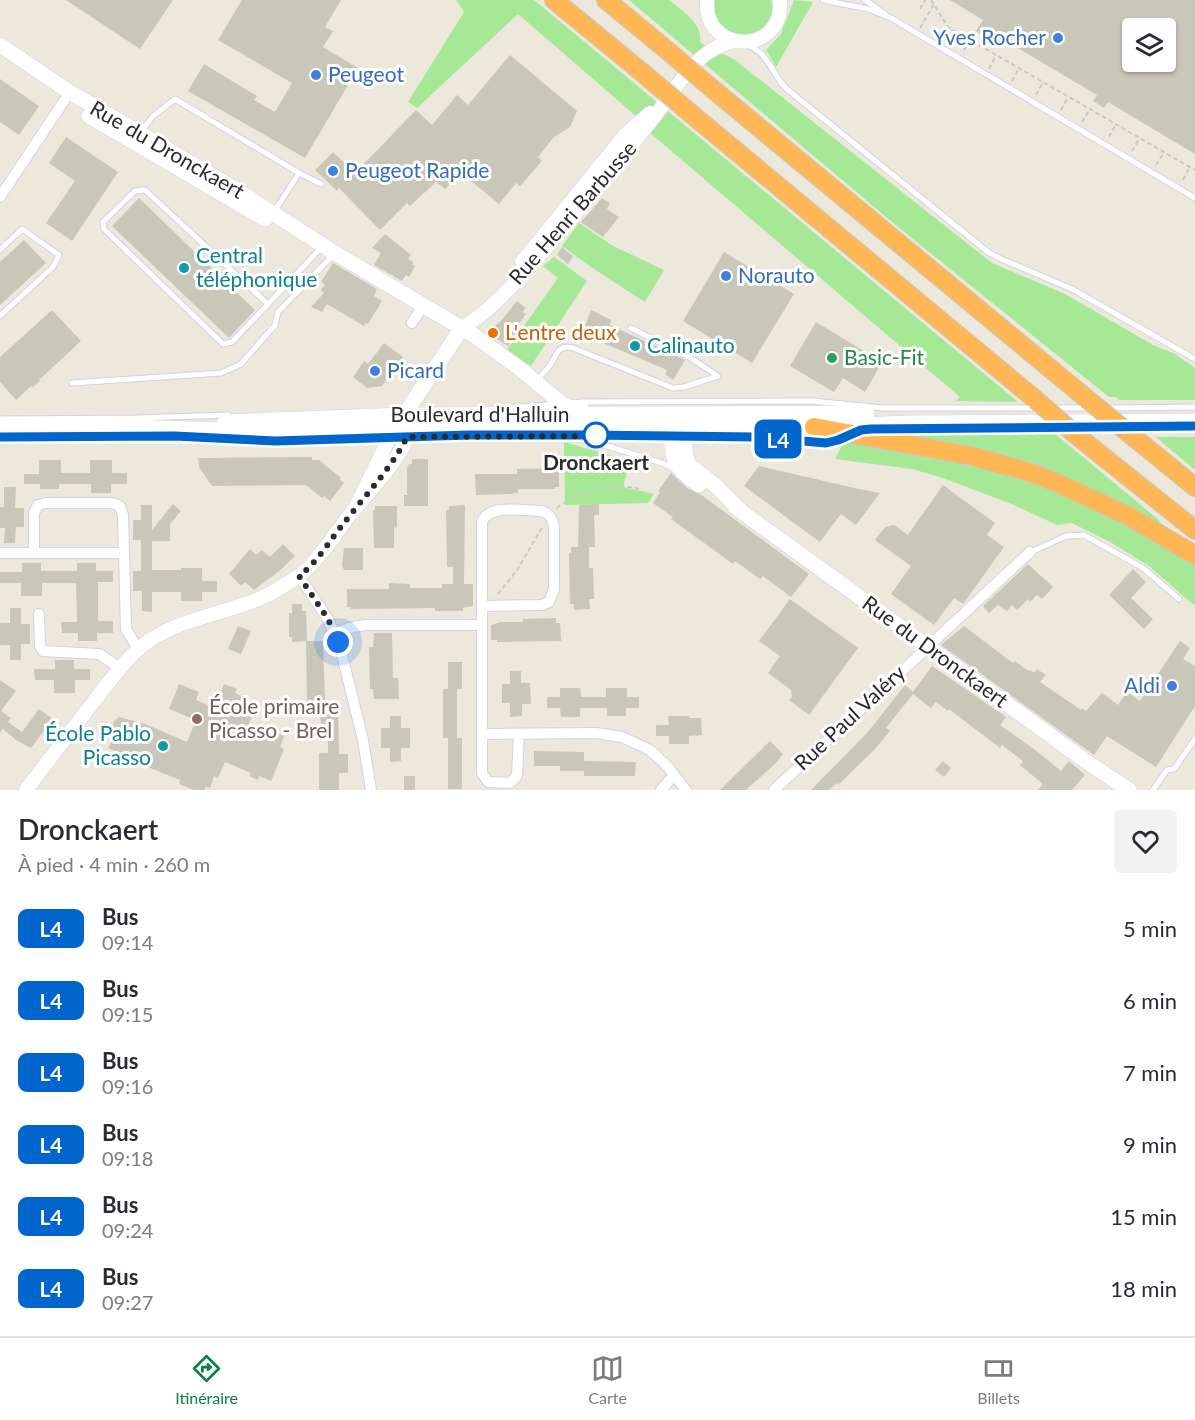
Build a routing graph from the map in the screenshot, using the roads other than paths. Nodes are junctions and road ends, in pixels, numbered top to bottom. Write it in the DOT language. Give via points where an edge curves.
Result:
graph roads {
  1 [pos="554,0"];
  2 [pos="606,0"];
  3 [pos="780,0"];
  4 [pos="823,0"];
  5 [pos="865,0"];
  6 [pos="706,2"];
  7 [pos="891,18"];
  8 [pos="711,22"];
  9 [pos="738,42"];
  10 [pos="0,45"];
  11 [pos="0,57"];
  12 [pos="700,58"];
  13 [pos="64,101"];
  14 [pos="138,138"];
  15 [pos="299,173"];
  16 [pos="321,184"];
  17 [pos="0,197"];
  18 [pos="1195,198"];
  19 [pos="271,217"];
  20 [pos="0,250"];
  21 [pos="328,250"];
  22 [pos="268,304"];
  23 [pos="423,306"];
  24 [pos="0,316"];
  25 [pos="412,323"];
  26 [pos="462,328"];
  27 [pos="631,328"];
  28 [pos="1195,359"];
  29 [pos="536,382"];
  30 [pos="72,383"];
  31 [pos="561,403"];
  32 [pos="1195,407"];
  33 [pos="1195,412"];
  34 [pos="0,418"];
  35 [pos="1195,421"];
  36 [pos="402,426"];
  37 [pos="1195,426"];
  38 [pos="814,427"];
  39 [pos="0,428"];
  40 [pos="679,429"];
  41 [pos="538,431"];
  42 [pos="852,434"];
  43 [pos="504,435"];
  44 [pos="573,435"];
  45 [pos="0,437"];
  46 [pos="684,474"];
  47 [pos="1195,487"];
  48 [pos="742,512"];
  49 [pos="1195,530"];
  50 [pos="1030,552"];
  51 [pos="0,553"];
  52 [pos="34,553"];
  53 [pos="124,553"];
  54 [pos="1195,555"];
  55 [pos="299,576"];
  56 [pos="1179,599"];
  57 [pos="482,606"];
  58 [pos="39,614"];
  59 [pos="482,626"];
  60 [pos="335,633"];
  61 [pos="927,646"];
  62 [pos="138,650"];
  63 [pos="120,668"];
  64 [pos="482,734"];
  65 [pos="519,734"];
  66 [pos="1195,739"];
  67 [pos="674,775"];
  68 [pos="26,790"];
  69 [pos="371,790"];
  70 [pos="661,790"];
  71 [pos="686,790"];
  72 [pos="774,790"];
  73 [pos="1129,790"];
  74 [pos="1154,790"];
  1 -- 49 [label="highway, bridge"];
  2 -- 47 [label="highway, bridge"];
  3 -- 9 [label="street, Rue Henri Barbusse" via="779,17 770,31 757,40"];
  4 -- 7 [label="lane"];
  5 -- 7 [label="lane"];
  6 -- 8 [label="street"];
  7 -- 18 [label="lane"];
  8 -- 9 [label="street" via="718,32"];
  8 -- 12 [label="street, Rue Henri Barbusse"];
  9 -- 12 [label="street, Rue Henri Barbusse" via="715,47"];
  9 -- 28 [label="lane" via="764,54 788,90 988,252 1072,289"];
  10 -- 14 [label="main road, Rue du Dronckaert"];
  11 -- 13 [label="main road, Rue du Dronckaert"];
  12 -- 26 [label="street, Rue Henri Barbusse" via="675,89 626,134 519,267 472,312"];
  13 -- 14 [label="main road, Rue du Dronckaert"];
  13 -- 17 [label="street"];
  14 -- 15 [label="lane" via="153,116 175,99"];
  14 -- 19 [label="main road, Rue du Dronckaert"];
  15 -- 16 [label="lane"];
  15 -- 19 [label="lane"];
  19 -- 21 [label="main road, Rue du Dronckaert"];
  20 -- 24 [label="lane" via="22,229 59,255 53,267"];
  21 -- 22 [label="lane"];
  21 -- 23 [label="main road, Rue du Dronckaert"];
  21 -- 30 [label="lane" via="241,364 221,373"];
  22 -- 22 [label="lane" via="232,342 223,344 104,229 103,222 135,191 145,190"];
  23 -- 25 [label="street"];
  23 -- 26 [label="main road, Rue du Dronckaert"];
  26 -- 29 [label="main road, Rue du Dronckaert"];
  26 -- 36 [label="main road, Rue Henri Barbusse"];
  27 -- 29 [label="lane" via="718,376 673,388 565,346"];
  29 -- 31 [label="main road, Rue du Dronckaert"];
  31 -- 32 [label="lane" via="812,401 883,408"];
  31 -- 36 [label="lane"];
  31 -- 40 [label="main road, Rue du Dronckaert" via="575,408 651,410"];
  33 -- 40 [label="main road, Boulevard d'Halluin"];
  34 -- 36 [label="lane" via="166,418"];
  35 -- 38 [label="main road, Boulevard d'Halluin"];
  36 -- 39 [label="main road, Boulevard d'Halluin" via="269,432"];
  36 -- 40 [label="main road, Boulevard d'Halluin"];
  36 -- 41 [label="main road, Boulevard d'Halluin"];
  36 -- 43 [label="lane"];
  36 -- 45 [label="lane" via="275,441 175,436"];
  36 -- 55 [label="street, Rue Henri Barbusse" via="390,466"];
  37 -- 42 [label="lane" via="892,428"];
  38 -- 40 [label="main road, Boulevard d'Halluin"];
  38 -- 42 [label="highway"];
  40 -- 41 [label="main road, Boulevard d'Halluin"];
  40 -- 42 [label="lane" via="826,443"];
  40 -- 44 [label="lane"];
  40 -- 46 [label="main road" via="673,458"];
  40 -- 48 [label="main road, Rue du Dronckaert" via="689,465"];
  41 -- 44 [label="lane"];
  42 -- 54 [label="highway" via="966,454 1032,473 1117,510"];
  44 -- 46 [label="lane" via="665,464"];
  46 -- 48 [label="main road, Rue du Dronckaert"];
  48 -- 61 [label="main road, Rue du Dronckaert"];
  50 -- 56 [label="lane" via="1066,536 1084,535 1143,568"];
  50 -- 61 [label="street, Rue Paul Valéry"];
  51 -- 52 [label="street"];
  52 -- 53 [label="street"];
  52 -- 53 [label="street" via="34,513 38,505 87,502 120,506"];
  53 -- 62 [label="street" via="126,629"];
  55 -- 60 [label="street"];
  55 -- 62 [label="street, Rue Henri Barbusse" via="257,600 170,629"];
  57 -- 57 [label="street" via="485,516 496,510 541,511 550,515 554,526 551,599 542,605"];
  57 -- 59 [label="street"];
  58 -- 63 [label="street" via="44,651 99,654"];
  59 -- 60 [label="street" via="365,625"];
  59 -- 64 [label="street"];
  60 -- 69 [label="street" via="355,702"];
  61 -- 72 [label="street, Rue Paul Valéry"];
  61 -- 73 [label="main road, Rue du Dronckaert"];
  62 -- 63 [label="street, Rue Henri Barbusse"];
  63 -- 68 [label="street, Rue Henri Barbusse"];
  64 -- 65 [label="street"];
  64 -- 65 [label="street" via="483,778 488,783 505,783 513,782 519,773"];
  65 -- 67 [label="street" via="596,733 622,737 650,750"];
  66 -- 74 [label="lane"];
  67 -- 70 [label="street"];
  67 -- 71 [label="street"];
}
